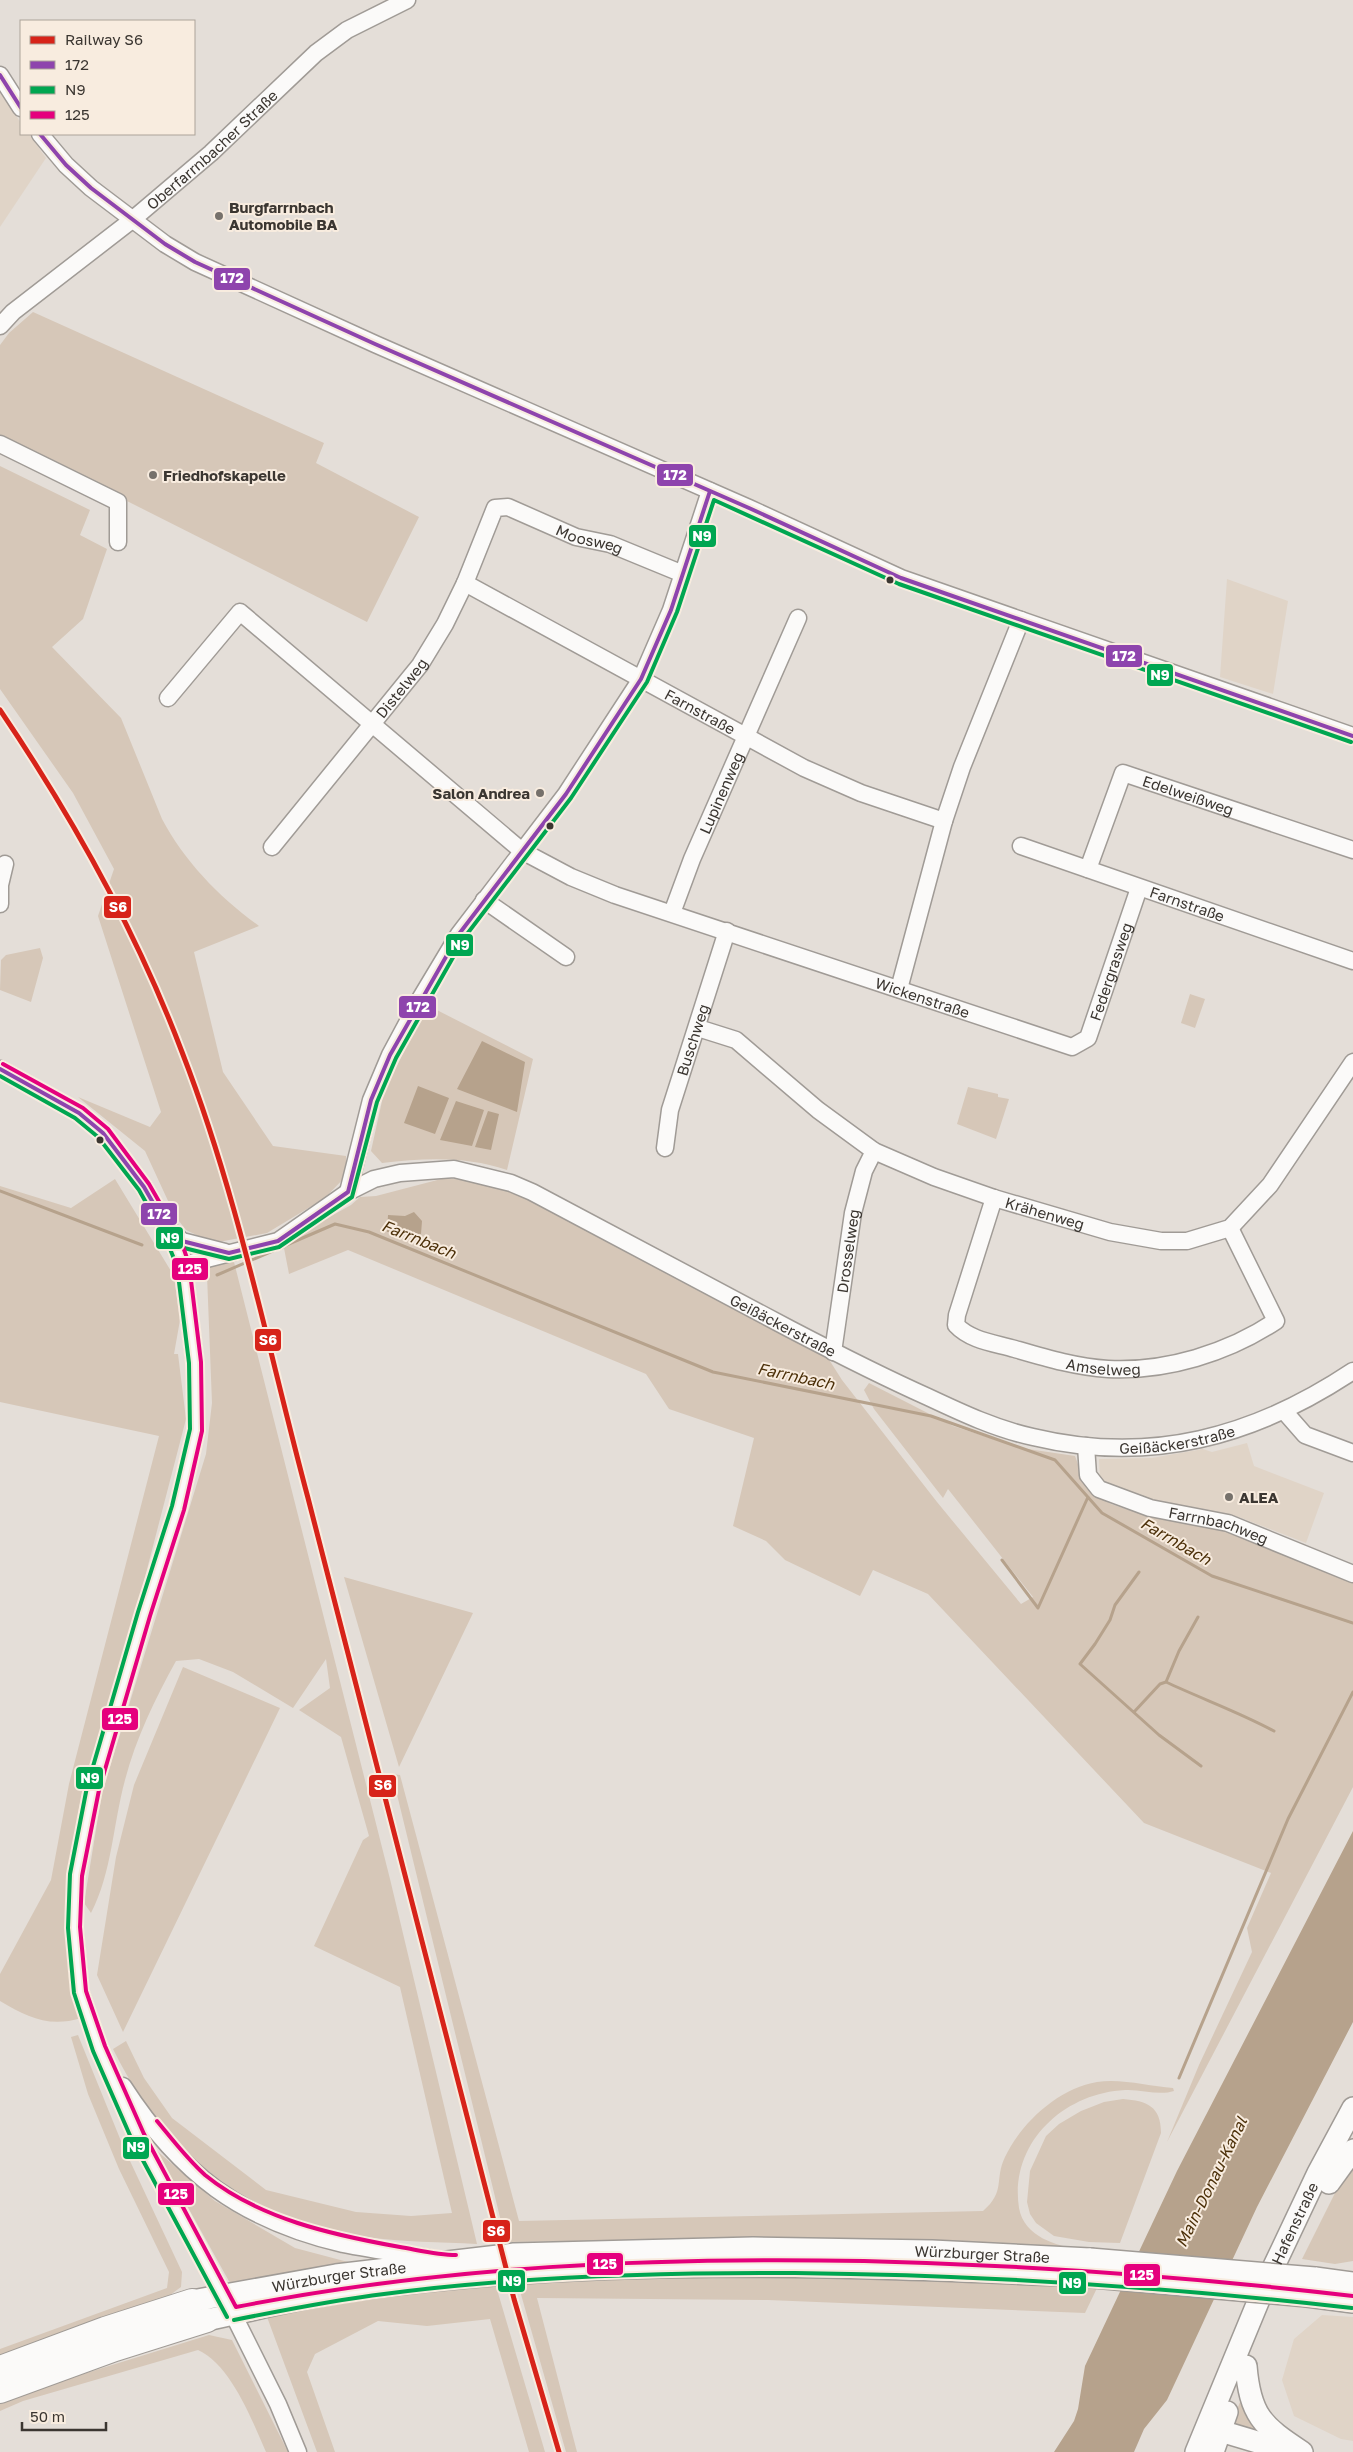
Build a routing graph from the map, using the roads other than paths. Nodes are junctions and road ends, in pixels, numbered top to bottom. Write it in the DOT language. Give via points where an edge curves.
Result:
graph roads {
  1 [pos="407,0"];
  2 [pos="0,75"];
  3 [pos="20,106"];
  4 [pos="41,135"];
  5 [pos="132,220"];
  6 [pos="0,326"];
  7 [pos="0,444"];
  8 [pos="710,491"];
  9 [pos="495,508"];
  10 [pos="118,542"];
  11 [pos="683,574"];
  12 [pos="465,583"];
  13 [pos="798,618"];
  14 [pos="1021,620"];
  15 [pos="641,679"];
  16 [pos="168,698"];
  17 [pos="373,724"];
  18 [pos="1353,736"];
  19 [pos="746,737"];
  20 [pos="944,821"];
  21 [pos="1021,846"];
  22 [pos="272,847"];
  23 [pos="1353,850"];
  24 [pos="522,851"];
  25 [pos="5,864"];
  26 [pos="1088,869"];
  27 [pos="1139,888"];
  28 [pos="484,900"];
  29 [pos="0,904"];
  30 [pos="672,913"];
  31 [pos="727,931"];
  32 [pos="566,957"];
  33 [pos="1353,960"];
  34 [pos="899,989"];
  35 [pos="698,1028"];
  36 [pos="1072,1047"];
  37 [pos="1353,1062"];
  38 [pos="0,1068"];
  39 [pos="361,1146"];
  40 [pos="665,1148"];
  41 [pos="874,1151"];
  42 [pos="374,1179"];
  43 [pos="348,1192"];
  44 [pos="994,1198"];
  45 [pos="167,1227"];
  46 [pos="1230,1228"];
  47 [pos="228,1253"];
  48 [pos="183,1265"];
  49 [pos="833,1352"];
  50 [pos="1353,1371"];
  51 [pos="1284,1411"];
  52 [pos="1086,1446"];
  53 [pos="1353,1453"];
  54 [pos="1353,1574"];
  55 [pos="99,2048"];
  56 [pos="1353,2108"];
  57 [pos="1353,2137"];
  58 [pos="1353,2150"];
  59 [pos="1328,2183"];
  60 [pos="448,2262"];
  61 [pos="485,2267"];
  62 [pos="1353,2284"];
  63 [pos="1311,2287"];
  64 [pos="222,2295"];
  65 [pos="192,2301"];
  66 [pos="1353,2302"];
  67 [pos="233,2314"];
  68 [pos="207,2320"];
  69 [pos="1246,2366"];
  70 [pos="0,2368"];
  71 [pos="0,2391"];
  72 [pos="1211,2443"];
  73 [pos="298,2452"];
  74 [pos="1291,2452"];
  75 [pos="1302,2452"];
  1 -- 5 [label="street, Oberfarrnbacher Straße" via="347,30 316,53 219,146"];
  2 -- 3 [label="street"];
  4 -- 5 [label="street" via="66,165"];
  5 -- 6 [label="street, Oberfarrnbacher Straße" via="13,312"];
  5 -- 8 [label="street" via="195,262"];
  7 -- 10 [label="street" via="118,502"];
  8 -- 11 [label="street"];
  8 -- 14 [label="street" via="901,578"];
  9 -- 11 [label="street, Moosweg" via="508,507 576,537 610,544"];
  9 -- 12 [label="street, Distelweg"];
  11 -- 15 [label="street"];
  12 -- 15 [label="street, Farnstraße"];
  12 -- 17 [label="street, Distelweg" via="420,665"];
  13 -- 19 [label="street, Lupinenweg"];
  14 -- 18 [label="street"];
  14 -- 20 [label="street"];
  15 -- 19 [label="street, Farnstraße"];
  15 -- 24 [label="street" via="595,752"];
  16 -- 17 [label="street, Wickenstraße" via="240,612"];
  17 -- 22 [label="street, Distelweg"];
  17 -- 24 [label="street, Wickenstraße"];
  19 -- 20 [label="street, Farnstraße" via="861,793"];
  19 -- 30 [label="street, Lupinenweg"];
  20 -- 34 [label="street"];
  21 -- 26 [label="street, Farnstraße"];
  23 -- 26 [label="street, Edelweißweg" via="1123,773"];
  24 -- 28 [label="street"];
  24 -- 30 [label="street, Wickenstraße" via="615,895"];
  25 -- 29 [label="street"];
  26 -- 27 [label="street, Farnstraße"];
  27 -- 33 [label="street, Farnstraße"];
  27 -- 36 [label="street, Federgrasweg" via="1088,1038"];
  28 -- 32 [label="street"];
  28 -- 39 [label="street" via="439,966 390,1055 371,1100"];
  30 -- 31 [label="street, Wickenstraße"];
  31 -- 34 [label="street, Wickenstraße"];
  31 -- 35 [label="street, Buschweg"];
  34 -- 36 [label="street, Wickenstraße"];
  35 -- 40 [label="street, Buschweg" via="670,1110"];
  35 -- 41 [label="street, Krähenweg" via="736,1040 818,1110"];
  37 -- 46 [label="street" via="1270,1185"];
  38 -- 45 [label="street" via="79,1112 103,1133 144,1187"];
  39 -- 42 [label="street"];
  39 -- 43 [label="street"];
  41 -- 44 [label="street, Krähenweg"];
  41 -- 49 [label="street, Drosselweg" via="864,1171 853,1213"];
  42 -- 43 [label="street, Geißäckerstraße"];
  42 -- 49 [label="street, Geißäckerstraße" via="400,1172 454,1169 511,1182"];
  43 -- 47 [label="street, Geißäckerstraße" via="278,1241"];
  44 -- 46 [label="street, Krähenweg" via="1139,1239 1187,1241"];
  44 -- 46 [label="street, Amselweg" via="956,1325 970,1336 1066,1364 1108,1369 1153,1367 1202,1356 1256,1334 1276,1321"];
  45 -- 47 [label="street, Geißäckerstraße" via="182,1241"];
  45 -- 48 [label="street"];
  47 -- 48 [label="street, Geißäckerstraße"];
  48 -- 55 [label="street" via="195,1363 196,1430 178,1508 92,1788 76,1875 74,1927 80,1992"];
  49 -- 52 [label="street, Geißäckerstraße" via="969,1416 1031,1437"];
  50 -- 51 [label="street, Geißäckerstraße"];
  51 -- 52 [label="street, Geißäckerstraße" via="1246,1427 1201,1440 1131,1448"];
  51 -- 53 [label="street" via="1305,1435"];
  52 -- 54 [label="street, Farrnbachweg" via="1088,1474 1098,1489 1150,1508 1228,1523"];
  55 -- 60 [label="street" via="137,2107 186,2166 224,2195 277,2224 312,2236"];
  55 -- 64 [label="street" via="138,2137"];
  56 -- 72 [label="main road, Hafenstraße" via="1318,2172 1265,2285"];
  57 -- 59 [label="main road, Hafenstraße"];
  58 -- 59 [label="main road"];
  59 -- 69 [label="main road, Hafenstraße" via="1280,2284"];
  60 -- 61 [label="main road, Würzburger Straße"];
  60 -- 64 [label="main road, Würzburger Straße" via="336,2275"];
  61 -- 63 [label="main road, Würzburger Straße, bridge" via="517,2263 928,2269 1086,2267"];
  61 -- 67 [label="main road, Würzburger Straße"];
  62 -- 63 [label="main road, Würzburger Straße"];
  63 -- 66 [label="main road, Würzburger Straße"];
  64 -- 65 [label="main road, Würzburger Straße"];
  64 -- 67 [label="street"];
  65 -- 70 [label="highway"];
  67 -- 68 [label="main road, Würzburger Straße"];
  67 -- 73 [label="street"];
  68 -- 71 [label="highway"];
  69 -- 72 [label="main road, Hafenstraße"];
  69 -- 75 [label="main road" via="1253,2407 1264,2424"];
  72 -- 74 [label="main road"];
}
